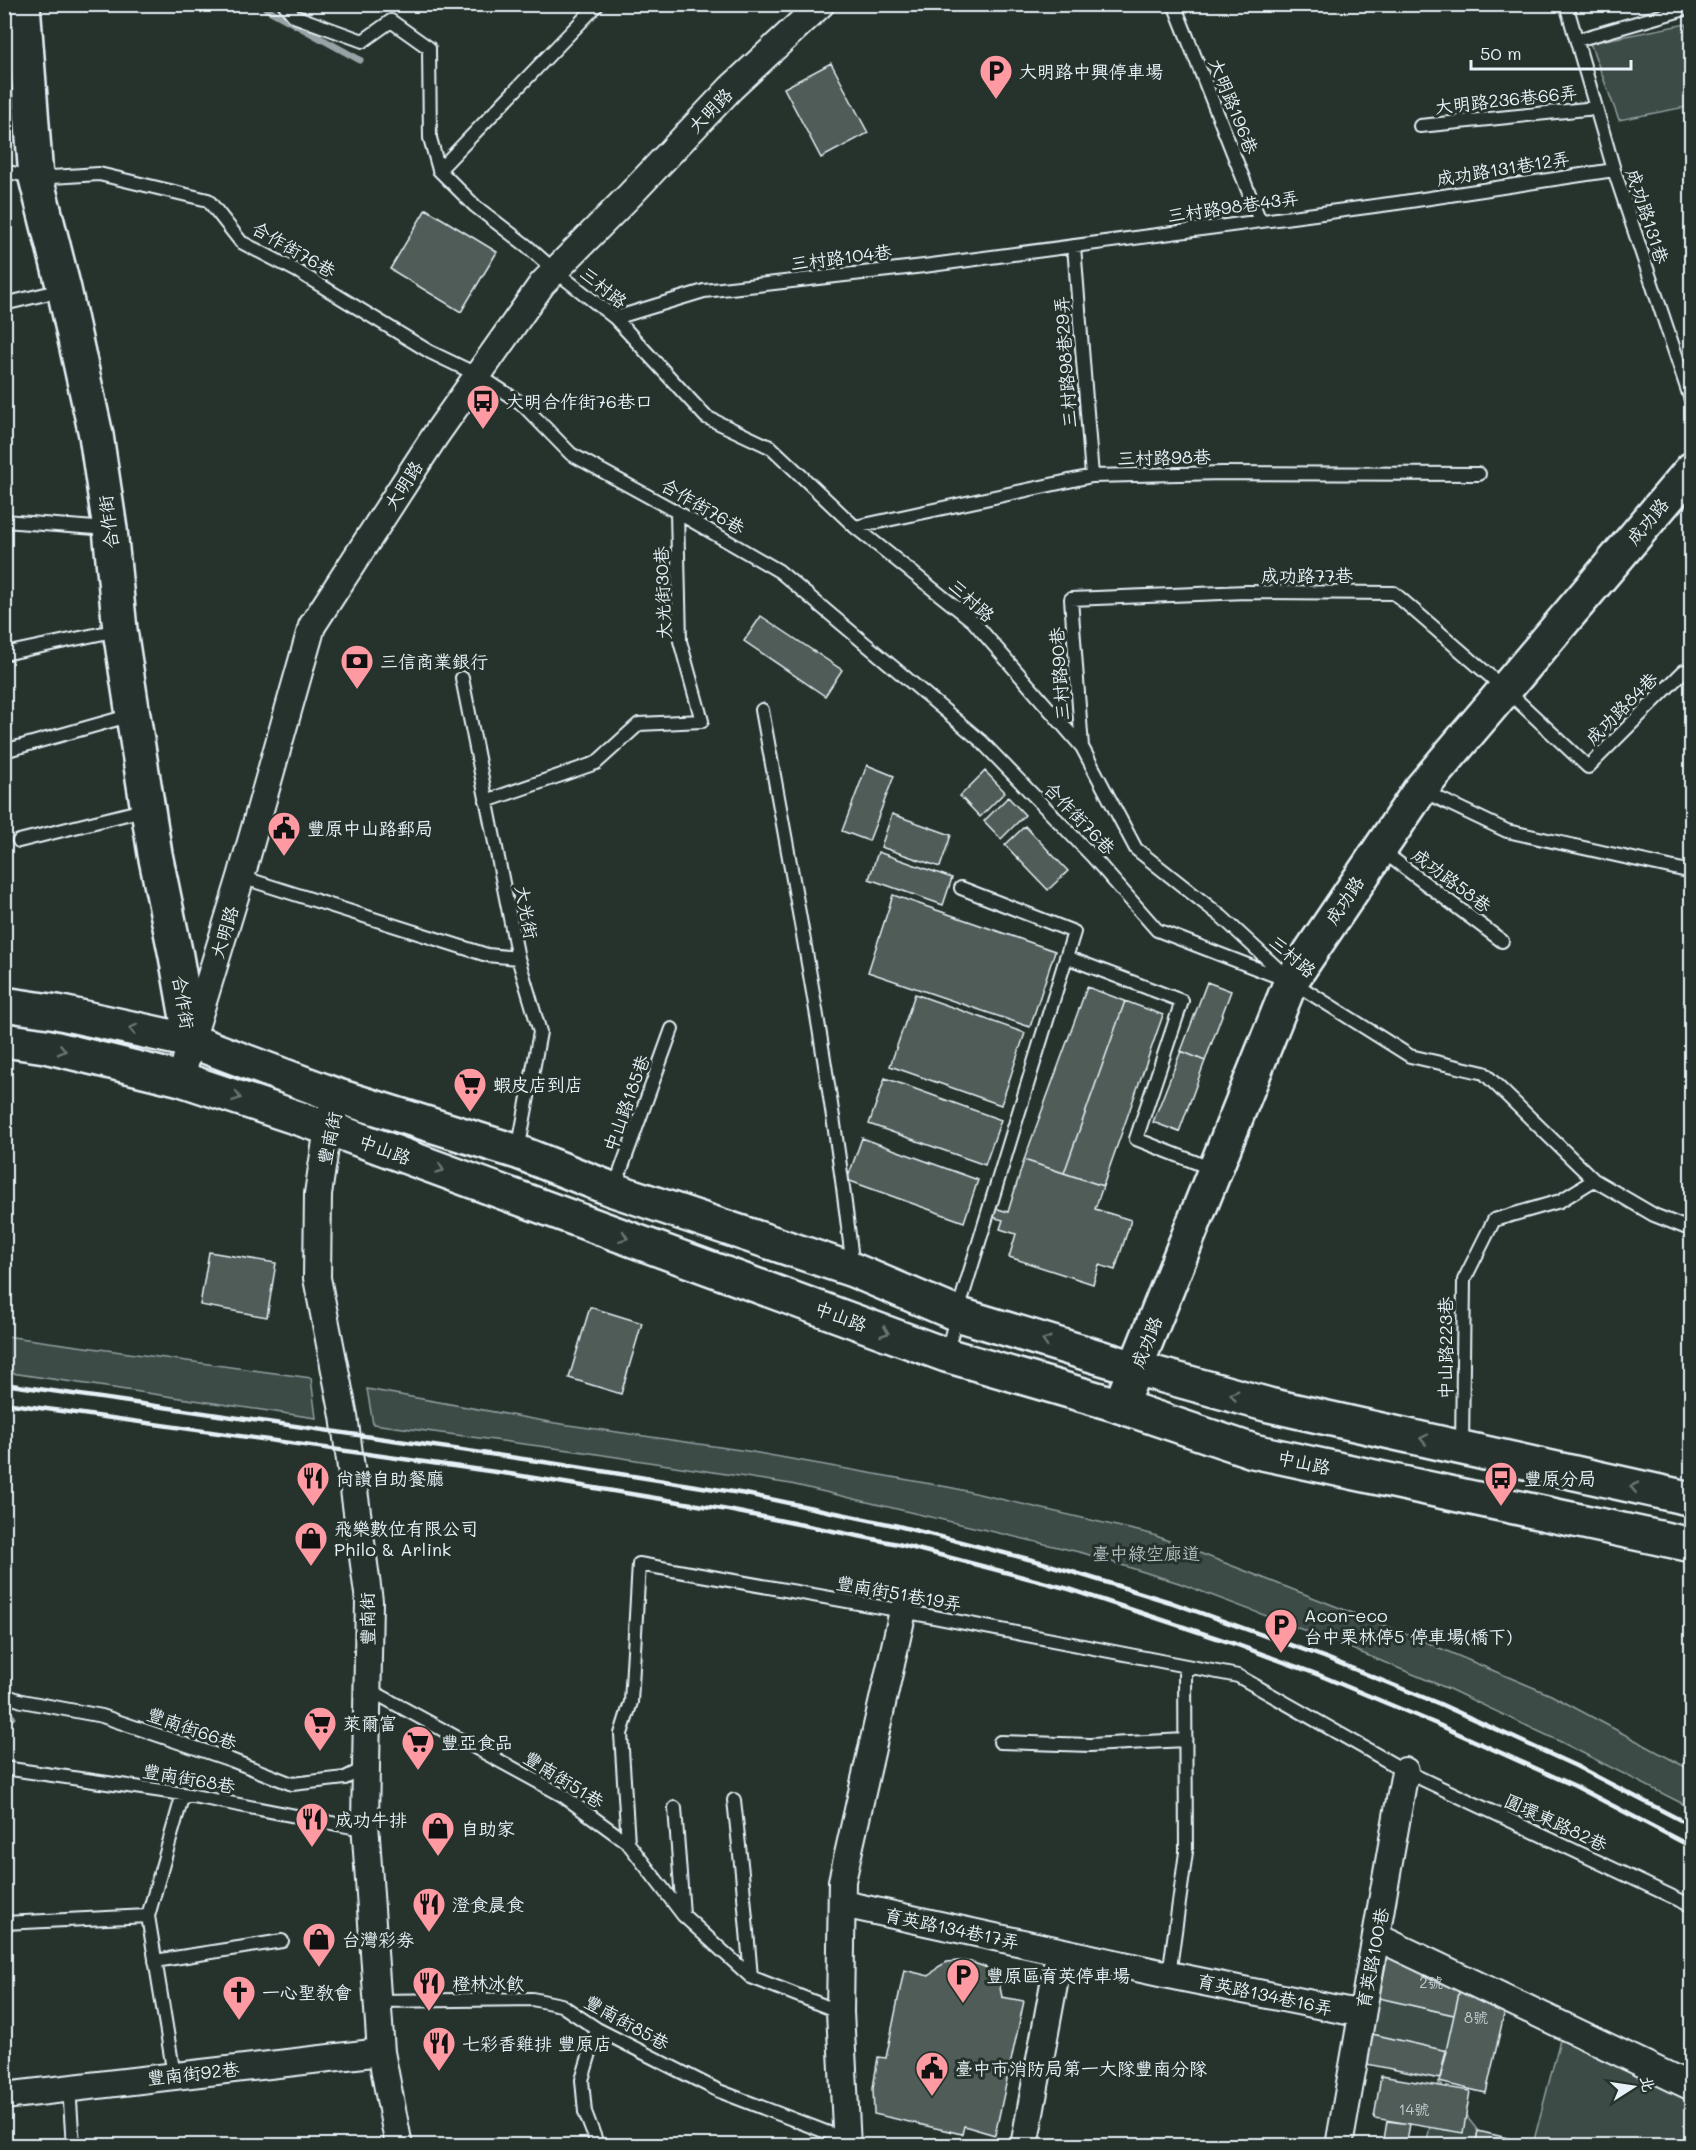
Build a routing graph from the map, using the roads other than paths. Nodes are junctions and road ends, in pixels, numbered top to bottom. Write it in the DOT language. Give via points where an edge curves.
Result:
graph roads {
  1 [pos="23,4"];
  2 [pos="284,4"];
  3 [pos="598,4"];
  4 [pos="821,4"];
  5 [pos="1174,4"];
  6 [pos="1566,4"];
  7 [pos="1692,7"];
  8 [pos="1577,40"];
  9 [pos="1596,108"];
  10 [pos="1420,126"];
  11 [pos="439,170"];
  12 [pos="1614,170"];
  13 [pos="4,171"];
  14 [pos="36,178"];
  15 [pos="1396,202"];
  16 [pos="1260,221"];
  17 [pos="1074,246"];
  18 [pos="554,270"];
  19 [pos="64,289"];
  20 [pos="4,303"];
  21 [pos="615,318"];
  22 [pos="478,375"];
  23 [pos="1692,403"];
  24 [pos="1692,469"];
  25 [pos="1479,474"];
  26 [pos="1092,476"];
  27 [pos="677,512"];
  28 [pos="4,521"];
  29 [pos="855,526"];
  30 [pos="110,530"];
  31 [pos="1071,599"];
  32 [pos="120,630"];
  33 [pos="4,654"];
  34 [pos="1684,671"];
  35 [pos="462,678"];
  36 [pos="1506,690"];
  37 [pos="762,710"];
  38 [pos="133,715"];
  39 [pos="1082,747"];
  40 [pos="4,751"];
  41 [pos="1420,790"];
  42 [pos="486,801"];
  43 [pos="149,808"];
  44 [pos="19,841"];
  45 [pos="1379,848"];
  46 [pos="1692,872"];
  47 [pos="241,877"];
  48 [pos="961,888"];
  49 [pos="1503,941"];
  50 [pos="1066,957"];
  51 [pos="518,958"];
  52 [pos="1291,981"];
  53 [pos="4,1004"];
  54 [pos="672,1029"];
  55 [pos="4,1040"];
  56 [pos="190,1041"];
  57 [pos="181,1079"];
  58 [pos="338,1096"];
  59 [pos="328,1128"];
  60 [pos="518,1152"];
  61 [pos="1216,1170"];
  62 [pos="1594,1180"];
  63 [pos="614,1190"];
  64 [pos="1692,1230"];
  65 [pos="853,1270"];
  66 [pos="957,1314"];
  67 [pos="946,1355"];
  68 [pos="1135,1368"];
  69 [pos="1120,1406"];
  70 [pos="1462,1447"];
  71 [pos="1692,1500"];
  72 [pos="1692,1545"];
  73 [pos="903,1611"];
  74 [pos="1185,1666"];
  75 [pos="368,1689"];
  76 [pos="4,1695"];
  77 [pos="1185,1740"];
  78 [pos="1000,1742"];
  79 [pos="4,1768"];
  80 [pos="365,1768"];
  81 [pos="1405,1771"];
  82 [pos="183,1794"];
  83 [pos="734,1800"];
  84 [pos="675,1808"];
  85 [pos="365,1823"];
  86 [pos="628,1843"];
  87 [pos="843,1904"];
  88 [pos="1692,1906"];
  89 [pos="683,1915"];
  90 [pos="148,1916"];
  91 [pos="4,1923"];
  92 [pos="1377,1937"];
  93 [pos="282,1941"];
  94 [pos="1060,1951"];
  95 [pos="155,1961"];
  96 [pos="1169,1975"];
  97 [pos="751,1977"];
  98 [pos="377,2001"];
  99 [pos="840,2012"];
  100 [pos="1362,2014"];
  101 [pos="597,2029"];
  102 [pos="381,2052"];
  103 [pos="174,2075"];
  104 [pos="69,2087"];
  105 [pos="1692,2087"];
  106 [pos="4,2096"];
  107 [pos="847,2143"];
  108 [pos="73,2145"];
  109 [pos="399,2145"];
  110 [pos="598,2145"];
  111 [pos="1024,2145"];
  112 [pos="1339,2145"];
  1 -- 14 [label="main road, 合作街"];
  2 -- 11 [label="lane, 三村路" via="294,16 363,41 392,21 429,48 430,138"];
  3 -- 11 [label="lane"];
  4 -- 18 [label="street, 大明路" via="731,88"];
  5 -- 16 [label="lane, 大明路196巷"];
  6 -- 8 [label="lane, 成功路131巷"];
  7 -- 8 [label="lane"];
  8 -- 9 [label="lane, 成功路131巷"];
  9 -- 10 [label="lane, 大明路236巷66弄"];
  9 -- 12 [label="lane, 成功路131巷"];
  11 -- 18 [label="lane, 三村路" via="475,206"];
  12 -- 15 [label="lane, 成功路131巷12弄"];
  12 -- 23 [label="lane, 成功路131巷"];
  13 -- 14 [label="lane, 合作街76巷"];
  14 -- 19 [label="main road, 合作街"];
  14 -- 22 [label="lane, 合作街76巷" via="99,174 208,200 241,242 297,271 430,352"];
  15 -- 16 [label="lane, 三村路98巷43弄"];
  16 -- 17 [label="lane, 三村路98巷43弄"];
  17 -- 21 [label="lane, 三村路104巷" via="704,291"];
  17 -- 26 [label="lane, 三村路98巷29弄"];
  18 -- 21 [label="lane, 三村路"];
  18 -- 22 [label="street, 大明路"];
  19 -- 20 [label="lane"];
  19 -- 30 [label="main road, 合作街" via="96,435"];
  21 -- 29 [label="lane, 三村路" via="706,417 772,448"];
  22 -- 27 [label="lane, 合作街76巷" via="521,403 571,454"];
  22 -- 47 [label="street, 大明路" via="312,626"];
  24 -- 36 [label="main road, 成功路"];
  25 -- 26 [label="lane, 三村路98巷"];
  26 -- 29 [label="lane, 三村路98巷"];
  27 -- 42 [label="lane, 大光街30巷" via="680,641 702,721 639,724 596,763"];
  27 -- 52 [label="lane, 合作街76巷" via="779,571 981,741 1157,930"];
  28 -- 30 [label="lane"];
  29 -- 39 [label="lane, 三村路" via="972,621"];
  30 -- 32 [label="main road, 合作街"];
  31 -- 36 [label="lane, 成功路77巷" via="1247,592 1394,593"];
  31 -- 39 [label="lane, 三村路90巷"];
  32 -- 33 [label="lane"];
  32 -- 38 [label="main road, 合作街"];
  34 -- 36 [label="lane, 成功路84巷" via="1588,767"];
  35 -- 42 [label="lane, 大光街"];
  36 -- 41 [label="main road, 成功路"];
  37 -- 65 [label="lane" via="805,946"];
  38 -- 40 [label="lane"];
  38 -- 43 [label="main road, 合作街"];
  39 -- 52 [label="lane, 三村路" via="1136,849 1222,916"];
  41 -- 45 [label="main road, 成功路"];
  41 -- 46 [label="lane" via="1507,831"];
  42 -- 51 [label="lane, 大光街"];
  43 -- 44 [label="lane"];
  43 -- 56 [label="main road, 合作街"];
  45 -- 49 [label="lane, 成功路58巷"];
  45 -- 52 [label="main road, 成功路"];
  47 -- 51 [label="lane" via="487,955"];
  47 -- 56 [label="street, 大明路"];
  48 -- 50 [label="lane" via="1074,932"];
  50 -- 61 [label="lane" via="1182,1001 1136,1139"];
  50 -- 66 [label="lane"];
  51 -- 60 [label="lane, 大光街" via="540,1032"];
  52 -- 61 [label="main road, 成功路"];
  52 -- 62 [label="lane, 三村路" via="1410,1056 1484,1073"];
  56 -- 53 [label="main road, 中山路, one-way"];
  54 -- 63 [label="lane, 中山路185巷"];
  55 -- 57 [label="main road, 中山路, one-way"];
  56 -- 57 [label="street, 大明路"];
  56 -- 58 [label="main road, 中山路"];
  57 -- 59 [label="main road, 中山路, one-way"];
  58 -- 59 [label="street, 豐南街"];
  58 -- 60 [label="main road, 中山路"];
  59 -- 67 [label="main road, 中山路, one-way"];
  59 -- 75 [label="street, 豐南街" via="318,1194 317,1278 344,1416 369,1601"];
  60 -- 63 [label="main road, 中山路"];
  61 -- 68 [label="main road, 成功路"];
  62 -- 64 [label="lane, 三村路" via="1654,1215"];
  62 -- 70 [label="lane, 中山路223巷" via="1560,1200 1494,1220 1464,1280"];
  63 -- 65 [label="main road, 中山路"];
  65 -- 66 [label="main road, 中山路"];
  66 -- 67 [label="lane"];
  68 -- 66 [label="main road, 中山路, one-way"];
  67 -- 69 [label="main road, 中山路"];
  68 -- 69 [label="main road, 成功路"];
  70 -- 68 [label="main road, 中山路, one-way" via="1269,1405"];
  69 -- 72 [label="main road, 中山路" via="1253,1451"];
  71 -- 70 [label="main road, 中山路, one-way"];
  73 -- 74 [label="lane, 豐南街51巷19弄"];
  73 -- 86 [label="lane, 豐南街51巷19弄" via="639,1564 631,1702 621,1734"];
  73 -- 87 [label="street" via="842,1881"];
  74 -- 77 [label="lane"];
  74 -- 81 [label="lane, 豐南街51巷19弄" via="1238,1676"];
  75 -- 80 [label="street, 豐南街"];
  75 -- 86 [label="lane, 豐南街51巷" via="562,1795"];
  76 -- 80 [label="lane, 豐南街66巷" via="102,1716 292,1784 345,1778"];
  77 -- 78 [label="lane" via="1090,1745"];
  77 -- 96 [label="lane" via="1186,1852"];
  79 -- 82 [label="lane, 豐南街68巷"];
  80 -- 85 [label="street, 豐南街"];
  81 -- 88 [label="lane, 圓環東路82巷"];
  81 -- 92 [label="street, 育英路100巷"];
  82 -- 85 [label="lane, 豐南街68巷" via="352,1827"];
  82 -- 90 [label="lane"];
  83 -- 97 [label="lane"];
  84 -- 89 [label="lane"];
  85 -- 98 [label="street, 豐南街"];
  86 -- 89 [label="lane, 豐南街51巷"];
  87 -- 94 [label="street, 育英路134巷17弄"];
  87 -- 99 [label="street"];
  89 -- 97 [label="lane, 豐南街51巷"];
  90 -- 91 [label="lane"];
  90 -- 95 [label="lane"];
  92 -- 100 [label="street, 育英路100巷"];
  92 -- 105 [label="street"];
  93 -- 95 [label="lane"];
  94 -- 96 [label="street, 育英路134巷16弄"];
  94 -- 111 [label="street"];
  95 -- 103 [label="lane"];
  96 -- 100 [label="street, 育英路134巷16弄"];
  97 -- 99 [label="lane, 豐南街51巷"];
  98 -- 101 [label="lane, 豐南街85巷" via="532,1999 561,2005"];
  98 -- 102 [label="street, 豐南街"];
  99 -- 107 [label="street"];
  100 -- 112 [label="street, 育英路100巷"];
  101 -- 107 [label="lane, 豐南街85巷" via="718,2091"];
  101 -- 110 [label="lane" via="582,2080 585,2112"];
  102 -- 103 [label="street, 豐南街92巷"];
  102 -- 109 [label="street, 豐南街"];
  103 -- 104 [label="street, 豐南街92巷"];
  104 -- 106 [label="street, 豐南街92巷"];
  104 -- 108 [label="lane"];
}
